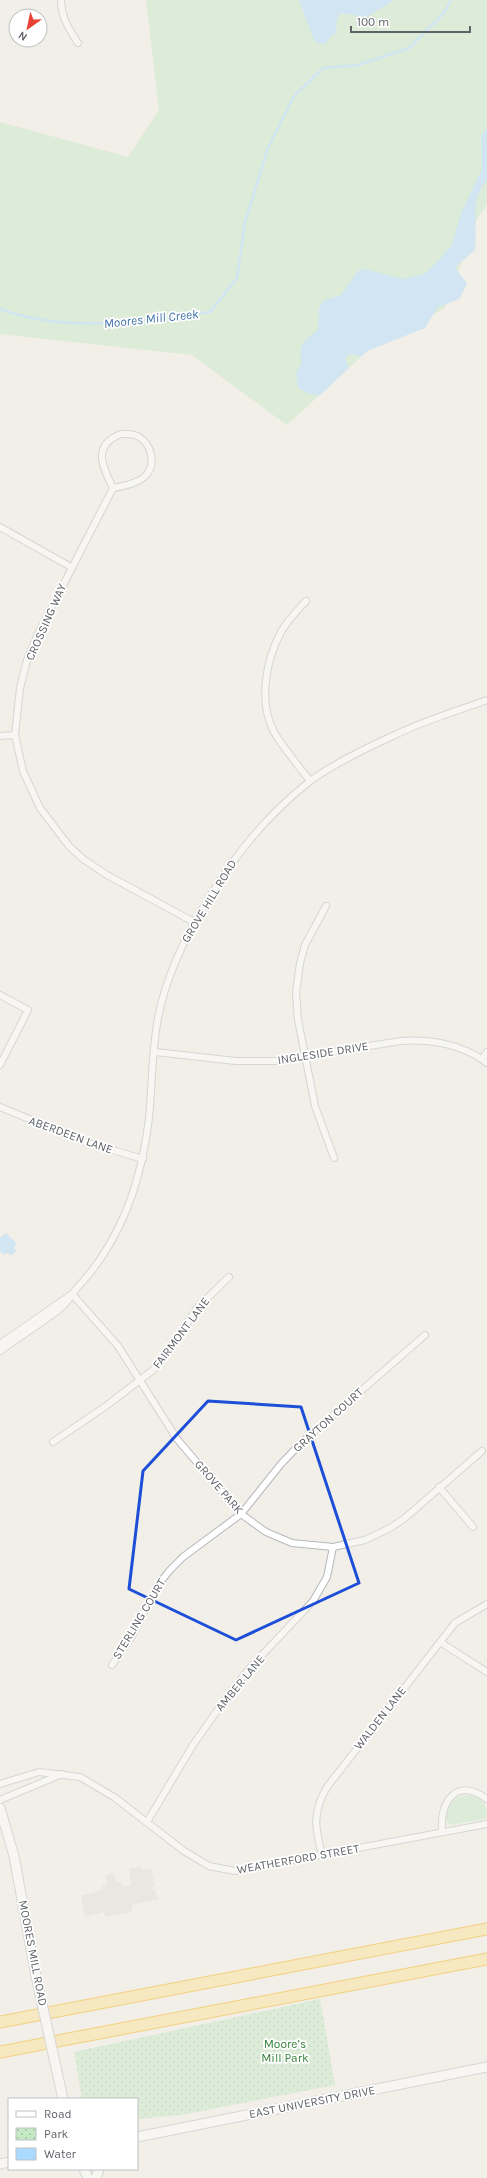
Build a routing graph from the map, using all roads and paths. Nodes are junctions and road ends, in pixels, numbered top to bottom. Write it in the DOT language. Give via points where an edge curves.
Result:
graph roads {
  1 [pos="61,0"];
  2 [pos="78,43"];
  3 [pos="113,488"];
  4 [pos="0,527"];
  5 [pos="71,567"];
  6 [pos="306,601"];
  7 [pos="487,700"];
  8 [pos="15,735"];
  9 [pos="0,736"];
  10 [pos="310,781"];
  11 [pos="326,906"];
  12 [pos="194,922"];
  13 [pos="0,995"];
  14 [pos="155,1052"];
  15 [pos="487,1052"];
  16 [pos="305,1057"];
  17 [pos="485,1061"];
  18 [pos="0,1066"];
  19 [pos="0,1107"];
  20 [pos="143,1158"];
  21 [pos="334,1158"];
  22 [pos="229,1277"];
  23 [pos="72,1294"];
  24 [pos="425,1335"];
  25 [pos="0,1344"];
  26 [pos="0,1351"];
  27 [pos="141,1382"];
  28 [pos="53,1442"];
  29 [pos="482,1450"];
  30 [pos="439,1487"];
  31 [pos="241,1514"];
  32 [pos="473,1527"];
  33 [pos="333,1547"];
  34 [pos="487,1604"];
  35 [pos="440,1642"];
  36 [pos="112,1665"];
  37 [pos="487,1672"];
  38 [pos="62,1774"];
  39 [pos="0,1784"];
  40 [pos="487,1799"];
  41 [pos="0,1800"];
  42 [pos="0,1808"];
  43 [pos="147,1822"];
  44 [pos="487,1824"];
  45 [pos="442,1832"];
  46 [pos="322,1855"];
  47 [pos="487,1929"];
  48 [pos="487,1959"];
  49 [pos="0,2022"];
  50 [pos="0,2052"];
  51 [pos="487,2067"];
  52 [pos="62,2097"];
  53 [pos="138,2137"];
  1 -- 2 [label="street" via="67,26"];
  3 -- 3 [label="street" via="140,480 151,466 152,458 145,441 138,436 121,434 106,443 102,451 103,468"];
  3 -- 5 [label="street, CROSSING WAY"];
  4 -- 5 [label="street"];
  5 -- 8 [label="street, CROSSING WAY" via="27,660 20,688"];
  6 -- 10 [label="street" via="282,630 270,658 265,686 266,704 274,731"];
  7 -- 10 [label="street, GROVE HILL ROAD" via="399,732"];
  8 -- 9 [label="street"];
  8 -- 12 [label="street, CROSSING WAY" via="23,770 36,801 50,824 69,846 107,875"];
  10 -- 12 [label="street, GROVE HILL ROAD" via="275,812 249,841 220,878"];
  11 -- 16 [label="street" via="309,936 300,964 296,992"];
  12 -- 14 [label="street, GROVE HILL ROAD" via="178,954 165,991 158,1018"];
  13 -- 18 [label="street" via="28,1010"];
  14 -- 16 [label="street, INGLESIDE DRIVE" via="236,1061 275,1061"];
  14 -- 20 [label="street, GROVE HILL ROAD"];
  15 -- 17 [label="street"];
  16 -- 17 [label="street, INGLESIDE DRIVE" via="421,1040 440,1042"];
  16 -- 21 [label="street" via="318,1118"];
  19 -- 20 [label="street, ABERDEEN LANE" via="85,1142"];
  20 -- 23 [label="street, GROVE HILL ROAD" via="124,1220 93,1272"];
  22 -- 27 [label="street, FAIRMONT LANE" via="201,1304 165,1356"];
  23 -- 25 [label="street, GROVE HILL ROAD"];
  23 -- 26 [label="street, GROVE HILL ROAD" via="63,1306"];
  23 -- 27 [label="street, GROVE PARK" via="118,1346"];
  24 -- 31 [label="street, GRAYTON COURT" via="300,1444"];
  27 -- 28 [label="street, FAIRMONT LANE"];
  27 -- 31 [label="street, GROVE PARK" via="177,1439"];
  29 -- 30 [label="street, GROVE PARK"];
  30 -- 32 [label="street"];
  30 -- 33 [label="street, GROVE PARK" via="390,1528 365,1540"];
  31 -- 33 [label="street, GROVE PARK" via="266,1532 292,1543"];
  31 -- 36 [label="street, STERLING COURT" via="183,1557 170,1570 158,1585 132,1636"];
  33 -- 43 [label="street, AMBER LANE" via="326,1576 313,1601 226,1698 193,1745"];
  34 -- 35 [label="street, WALDEN LANE" via="455,1623"];
  35 -- 37 [label="street"];
  35 -- 46 [label="street, WALDEN LANE" via="327,1787 321,1798 315,1823"];
  38 -- 39 [label="street, WEATHERFORD STREET" via="38,1772"];
  38 -- 41 [label="street"];
  38 -- 43 [label="street, WEATHERFORD STREET" via="80,1777 96,1784"];
  40 -- 45 [label="street" via="481,1794 470,1792 460,1792 451,1796 442,1812"];
  42 -- 52 [label="main road, MOORES MILL ROAD, bridge" via="14,1856"];
  43 -- 46 [label="street, WEATHERFORD STREET" via="184,1851 209,1866 234,1871"];
  44 -- 45 [label="street, WEATHERFORD STREET"];
  45 -- 46 [label="street, WEATHERFORD STREET"];
  47 -- 49 [label="highway"];
  48 -- 50 [label="highway"];
  51 -- 53 [label="main road, EAST UNIVERSITY DRIVE"];
}
